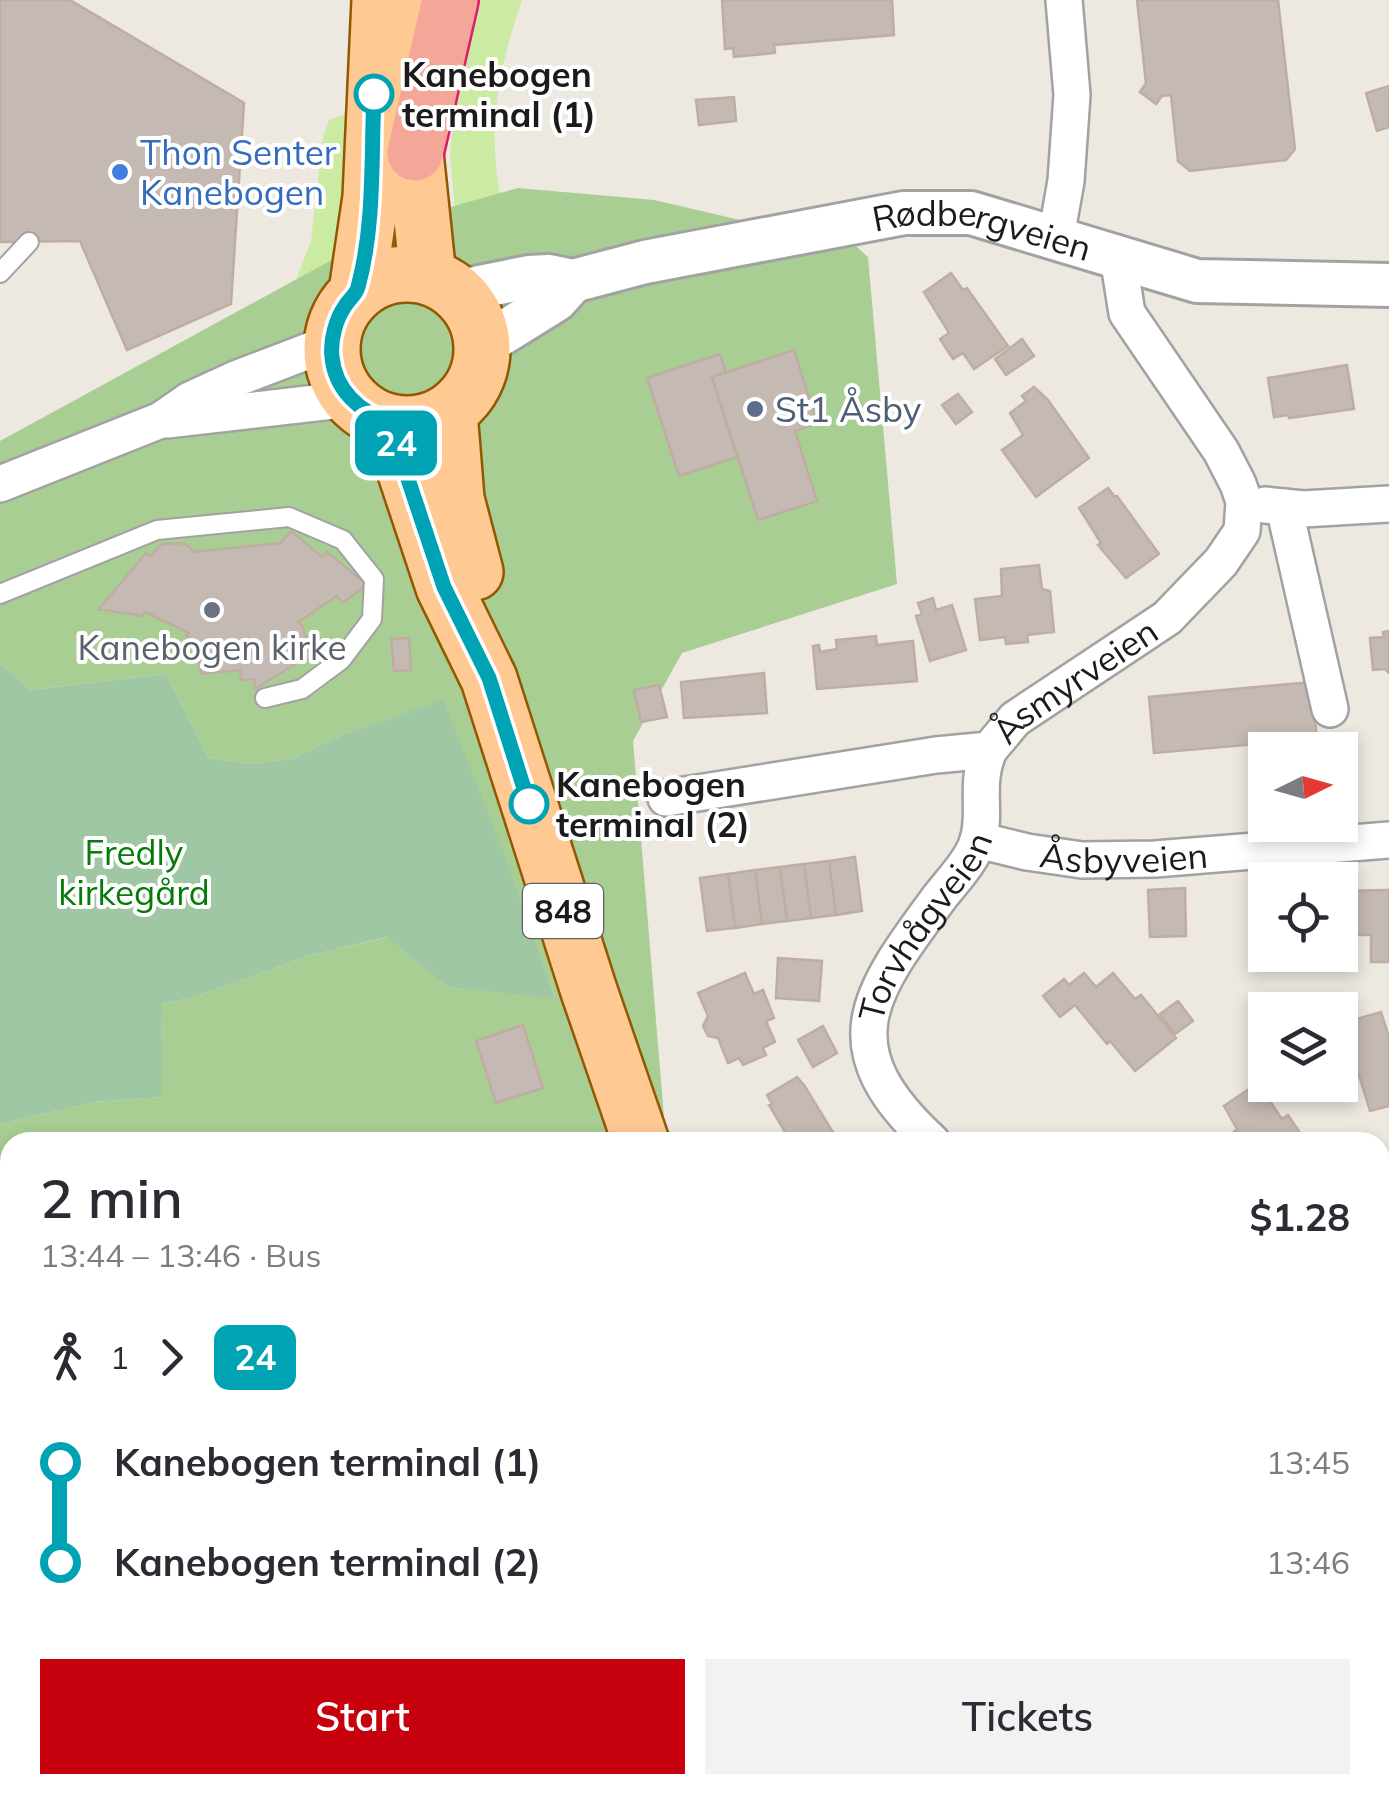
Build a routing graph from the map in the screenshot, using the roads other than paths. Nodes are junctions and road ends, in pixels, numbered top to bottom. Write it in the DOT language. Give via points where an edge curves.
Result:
graph roads {
  1 [pos="380,0"];
  2 [pos="420,0"];
  3 [pos="450,0"];
  4 [pos="1064,0"];
  5 [pos="415,153"];
  6 [pos="1056,238"];
  7 [pos="29,242"];
  8 [pos="1118,257"];
  9 [pos="0,273"];
  10 [pos="573,281"];
  11 [pos="442,284"];
  12 [pos="1389,285"];
  13 [pos="357,292"];
  14 [pos="332,342"];
  15 [pos="482,346"];
  16 [pos="370,411"];
  17 [pos="448,412"];
  18 [pos="161,420"];
  19 [pos="0,484"];
  20 [pos="1244,501"];
  21 [pos="1389,504"];
  22 [pos="1284,508"];
  23 [pos="0,594"];
  24 [pos="489,678"];
  25 [pos="266,698"];
  26 [pos="1330,709"];
  27 [pos="989,750"];
  28 [pos="666,798"];
  29 [pos="978,840"];
  30 [pos="1389,840"];
  31 [pos="637,1132"];
  32 [pos="922,1132"];
  1 -- 13 [label="main road" via="370,197"];
  2 -- 5 [label="main road"];
  3 -- 5 [label="highway"];
  4 -- 6 [label="street" via="1072,95"];
  5 -- 11 [label="main road"];
  6 -- 8 [label="street, Rødbergveien"];
  6 -- 10 [label="street, Rødbergveien" via="971,212 904,213"];
  7 -- 9 [label="lane"];
  8 -- 12 [label="street, Rødbergveien" via="1197,281"];
  8 -- 20 [label="street" via="1127,313 1221,451"];
  10 -- 11 [label="street, Rødbergveien" via="550,276"];
  10 -- 15 [label="street, Rødbergveien" via="556,300"];
  11 -- 13 [label="main road" via="410,274"];
  11 -- 15 [label="main road" via="474,316"];
  13 -- 14 [label="main road" via="344,306"];
  14 -- 16 [label="main road, 848" via="335,372"];
  14 -- 18 [label="street" via="238,378"];
  15 -- 17 [label="main road" via="470,390"];
  16 -- 17 [label="main road" via="420,423"];
  16 -- 18 [label="street"];
  16 -- 24 [label="main road, 848"];
  17 -- 24 [label="main road, 848" via="456,499 485,615"];
  18 -- 19 [label="street"];
  20 -- 22 [label="street"];
  20 -- 27 [label="street, Åsmyrveien" via="1235,544 1167,618 1014,719"];
  21 -- 22 [label="street"];
  22 -- 26 [label="street"];
  23 -- 25 [label="lane" via="157,530 289,517 343,540 374,578 372,619 328,670 302,689"];
  24 -- 31 [label="main road, 848"];
  27 -- 28 [label="street, Åsmyrveien"];
  27 -- 29 [label="street, Torvhågveien" via="979,789"];
  29 -- 30 [label="street, Åsbyveien" via="1082,860"];
  29 -- 32 [label="street, Torvhågveien" via="890,963 870,1012 868,1035 880,1079"];
}
